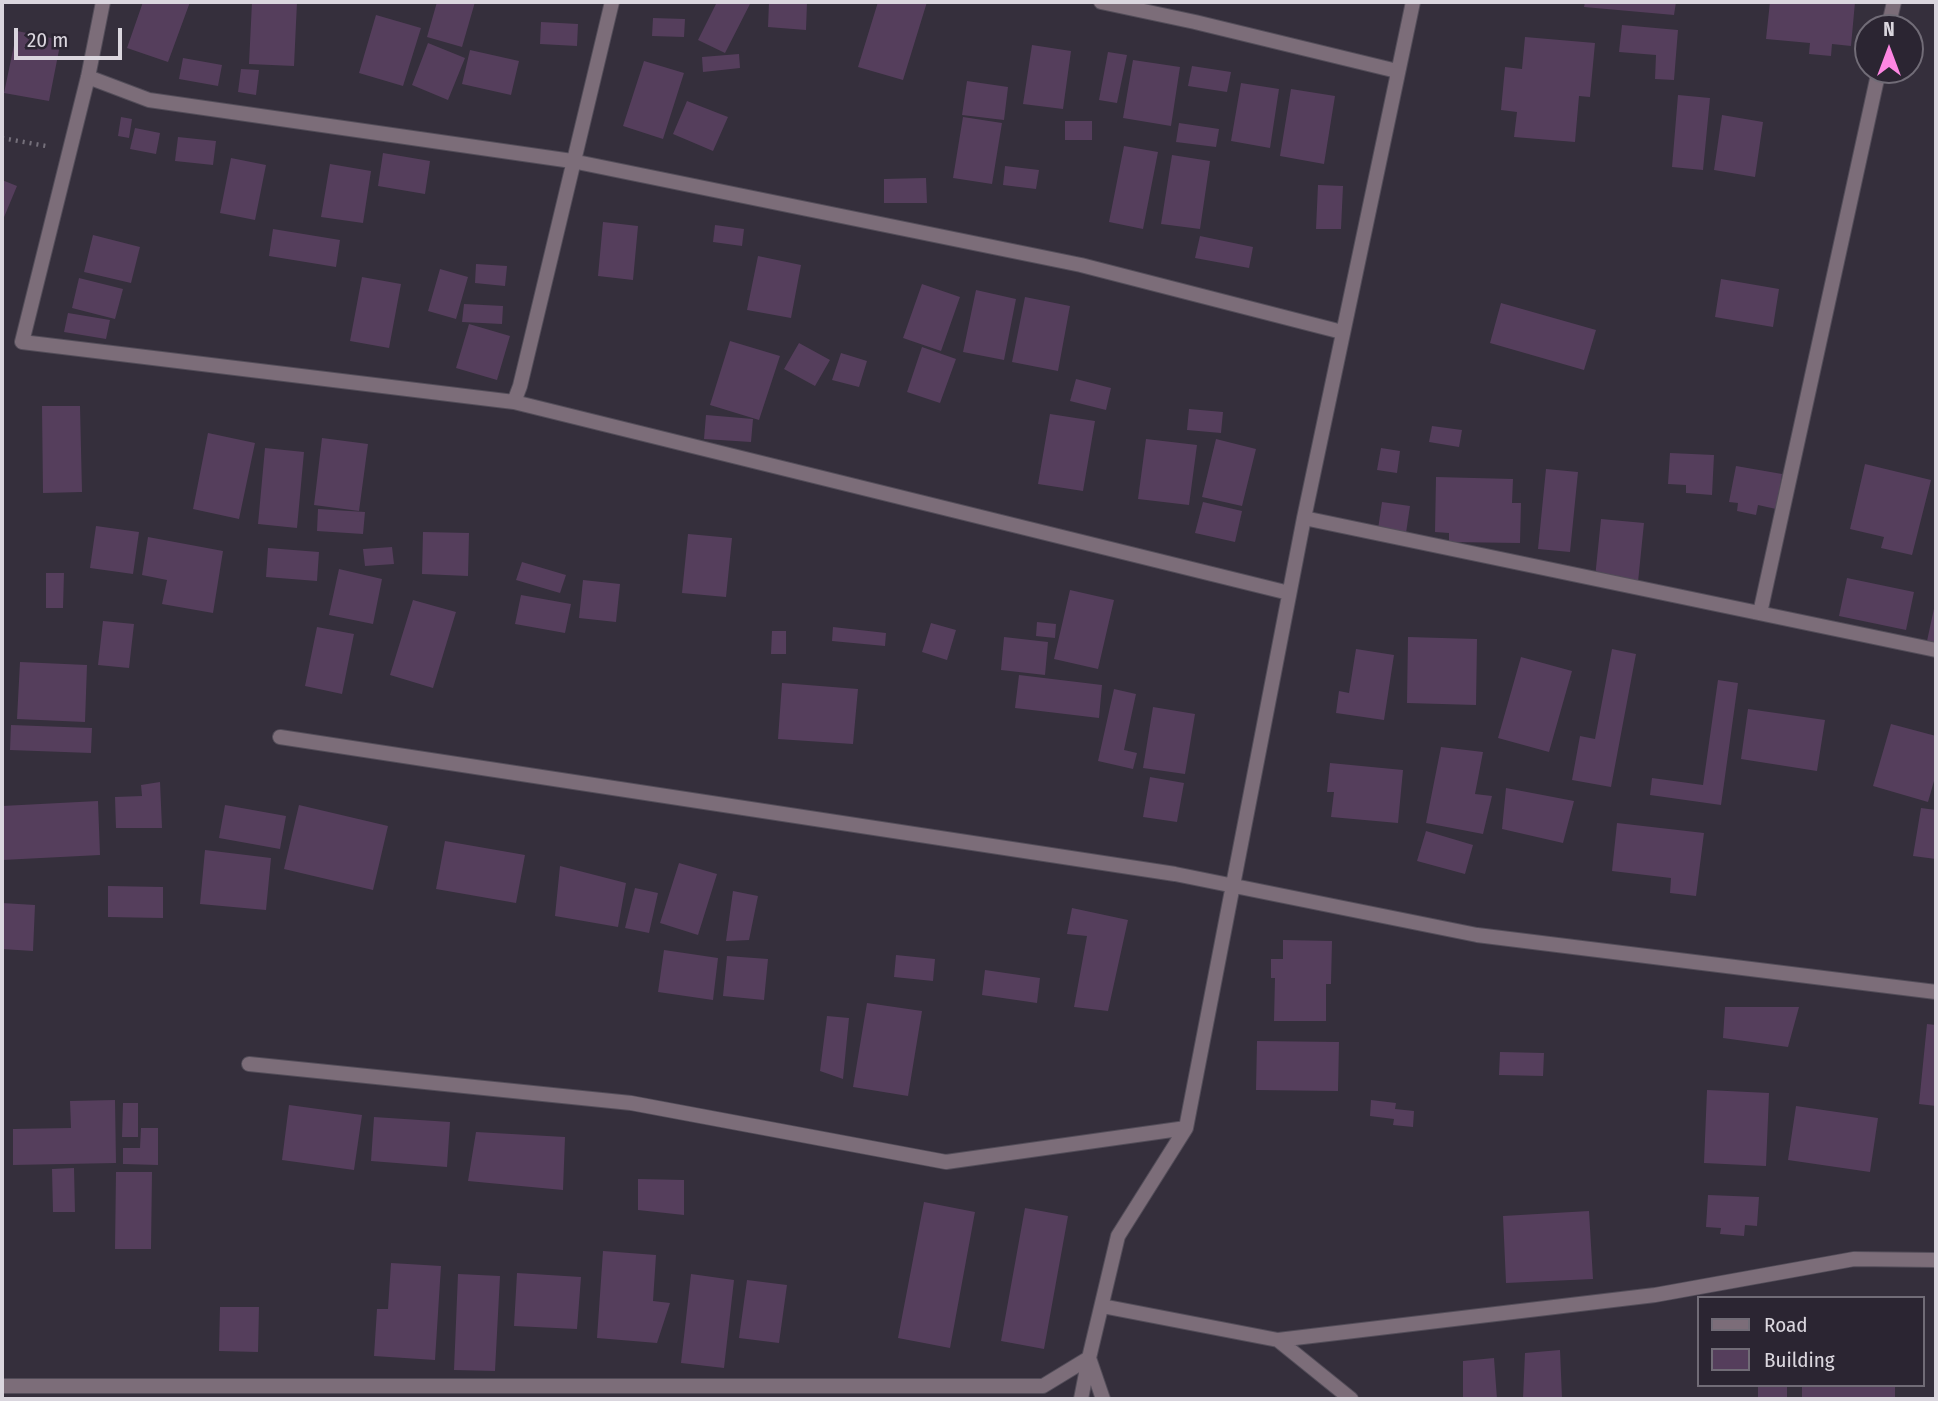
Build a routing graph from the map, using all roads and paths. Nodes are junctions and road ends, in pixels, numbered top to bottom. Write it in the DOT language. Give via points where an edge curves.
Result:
graph roads {
  1 [pos="103,2"];
  2 [pos="612,2"];
  3 [pos="1101,2"];
  4 [pos="1413,2"];
  5 [pos="1397,71"];
  6 [pos="88,78"];
  7 [pos="1876,84"];
  8 [pos="2,138"];
  9 [pos="70,150"];
  10 [pos="572,161"];
  11 [pos="1342,332"];
  12 [pos="514,402"];
  13 [pos="1304,518"];
  14 [pos="1289,593"];
  15 [pos="1760,613"];
  16 [pos="1936,650"];
  17 [pos="280,737"];
  18 [pos="1231,886"];
  19 [pos="1936,992"];
  20 [pos="249,1064"];
  21 [pos="1186,1128"];
  22 [pos="1936,1260"];
  23 [pos="1102,1306"];
  24 [pos="1278,1340"];
  25 [pos="1089,1358"];
  26 [pos="2,1386"];
  27 [pos="1082,1399"];
  28 [pos="1103,1399"];
  29 [pos="1351,1399"];
  1 -- 6 [label="street"];
  2 -- 10 [label="street"];
  3 -- 5 [label="street"];
  4 -- 5 [label="street"];
  5 -- 11 [label="street"];
  6 -- 9 [label="street"];
  6 -- 10 [label="street" via="149,100"];
  7 -- 15 [label="street"];
  8 -- 9 [label="path"];
  9 -- 12 [label="street" via="22,342"];
  10 -- 11 [label="street" via="1081,265"];
  10 -- 12 [label="street"];
  11 -- 13 [label="street"];
  12 -- 14 [label="street"];
  13 -- 14 [label="street"];
  13 -- 15 [label="street"];
  14 -- 18 [label="street"];
  15 -- 16 [label="street"];
  17 -- 18 [label="street"];
  18 -- 19 [label="street" via="1477,935"];
  18 -- 21 [label="street"];
  20 -- 21 [label="street" via="631,1103 946,1162"];
  21 -- 23 [label="street" via="1118,1236"];
  22 -- 24 [label="street" via="1854,1259 1654,1295"];
  23 -- 24 [label="street"];
  23 -- 25 [label="street"];
  24 -- 29 [label="street"];
  25 -- 26 [label="street" via="1043,1386"];
  25 -- 27 [label="street"];
  25 -- 28 [label="street"];
}
